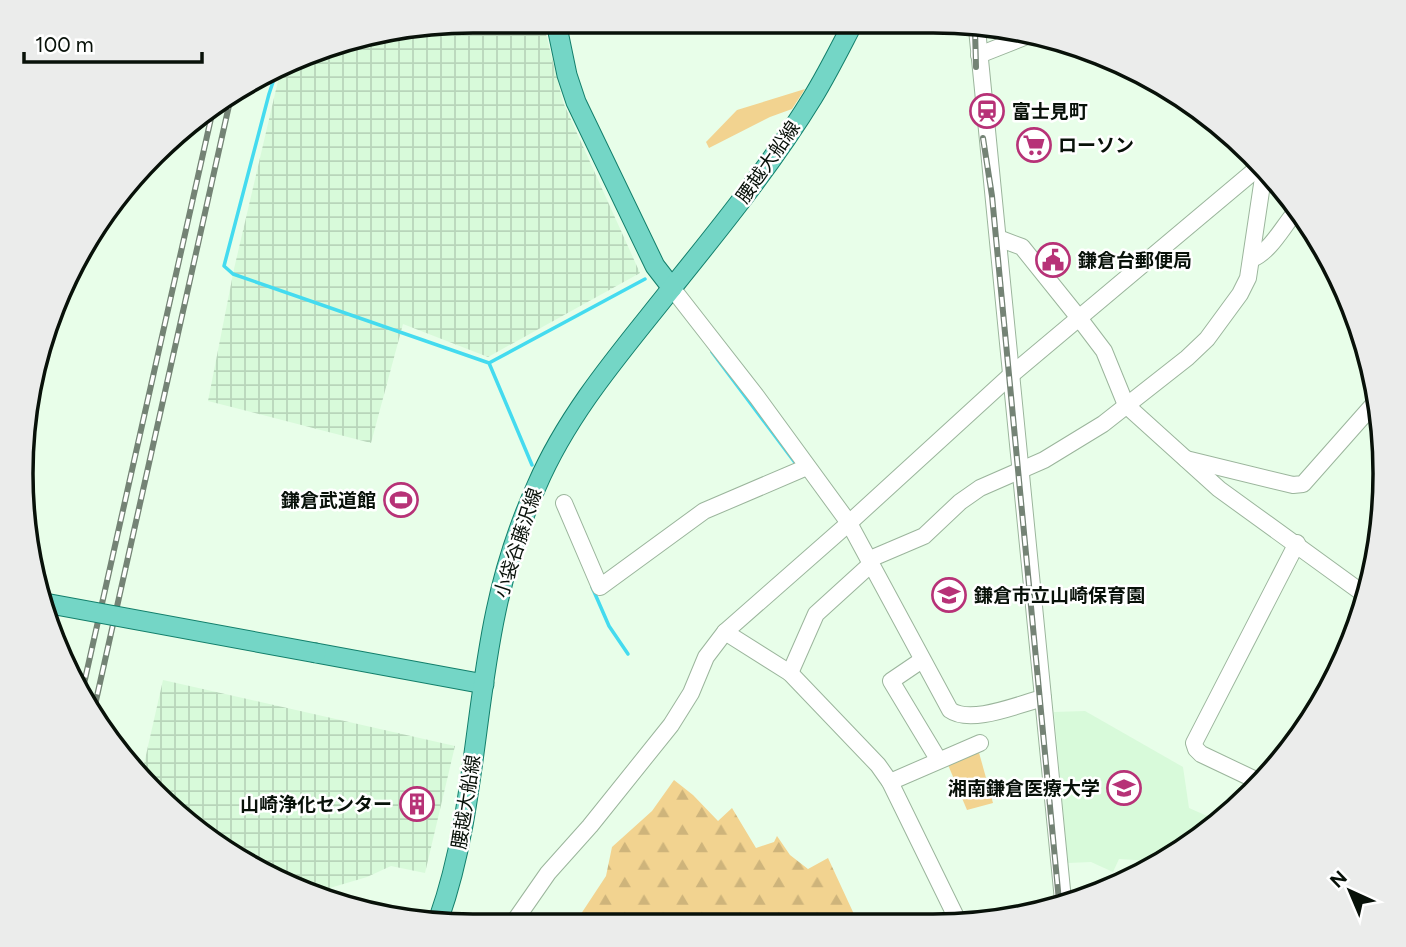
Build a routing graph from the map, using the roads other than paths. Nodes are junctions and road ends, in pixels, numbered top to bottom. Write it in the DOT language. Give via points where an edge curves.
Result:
graph roads {
  1 [pos="558,33"];
  2 [pos="848,33"];
  3 [pos="978,36"];
  4 [pos="1013,41"];
  5 [pos="979,54"];
  6 [pos="1253,172"];
  7 [pos="1262,182"];
  8 [pos="1291,218"];
  9 [pos="998,238"];
  10 [pos="1252,259"];
  11 [pos="672,288"];
  12 [pos="1079,318"];
  13 [pos="1011,375"];
  14 [pos="1126,405"];
  15 [pos="1368,411"];
  16 [pos="1183,458"];
  17 [pos="807,467"];
  18 [pos="1021,469"];
  19 [pos="564,503"];
  20 [pos="849,523"];
  21 [pos="1297,543"];
  22 [pos="870,561"];
  23 [pos="1357,590"];
  24 [pos="54,605"];
  25 [pos="724,632"];
  26 [pos="922,660"];
  27 [pos="790,673"];
  28 [pos="484,684"];
  29 [pos="1043,698"];
  30 [pos="979,743"];
  31 [pos="939,759"];
  32 [pos="1251,778"];
  33 [pos="890,782"];
  34 [pos="1062,894"];
  35 [pos="441,913"];
  36 [pos="954,913"];
  37 [pos="519,914"];
  1 -- 11 [label="main road" via="576,102 655,266"];
  2 -- 11 [label="main road, 腰越大船線" via="791,130"];
  3 -- 5 [label="street"];
  4 -- 5 [label="street"];
  5 -- 9 [label="street"];
  6 -- 12 [label="street"];
  7 -- 10 [label="street"];
  8 -- 10 [label="street" via="1260,256"];
  9 -- 12 [label="street" via="1022,247"];
  9 -- 13 [label="street"];
  10 -- 14 [label="street" via="1240,294 1207,339"];
  11 -- 17 [label="street"];
  11 -- 28 [label="main road, 小袋谷藤沢線" via="582,404 537,485 509,557"];
  12 -- 13 [label="street"];
  12 -- 14 [label="street" via="1104,351"];
  13 -- 18 [label="street"];
  13 -- 20 [label="street"];
  14 -- 16 [label="street"];
  14 -- 18 [label="street" via="1061,450"];
  15 -- 16 [label="street" via="1303,484"];
  16 -- 21 [label="street"];
  17 -- 19 [label="street" via="704,511 600,587"];
  17 -- 20 [label="street"];
  18 -- 22 [label="street" via="980,488 924,536"];
  18 -- 29 [label="street"];
  20 -- 22 [label="street"];
  20 -- 25 [label="street"];
  21 -- 23 [label="street"];
  21 -- 32 [label="street" via="1194,743 1201,754"];
  22 -- 26 [label="street"];
  22 -- 27 [label="street" via="816,614"];
  24 -- 28 [label="main road, bridge"];
  25 -- 27 [label="street"];
  25 -- 37 [label="street" via="671,725"];
  26 -- 29 [label="street" via="950,710 960,716"];
  26 -- 31 [label="street" via="891,681"];
  27 -- 33 [label="street"];
  28 -- 35 [label="main road, 腰越大船線" via="464,824"];
  29 -- 34 [label="street"];
  30 -- 31 [label="street"];
  31 -- 33 [label="street"];
  33 -- 36 [label="street"];
}
